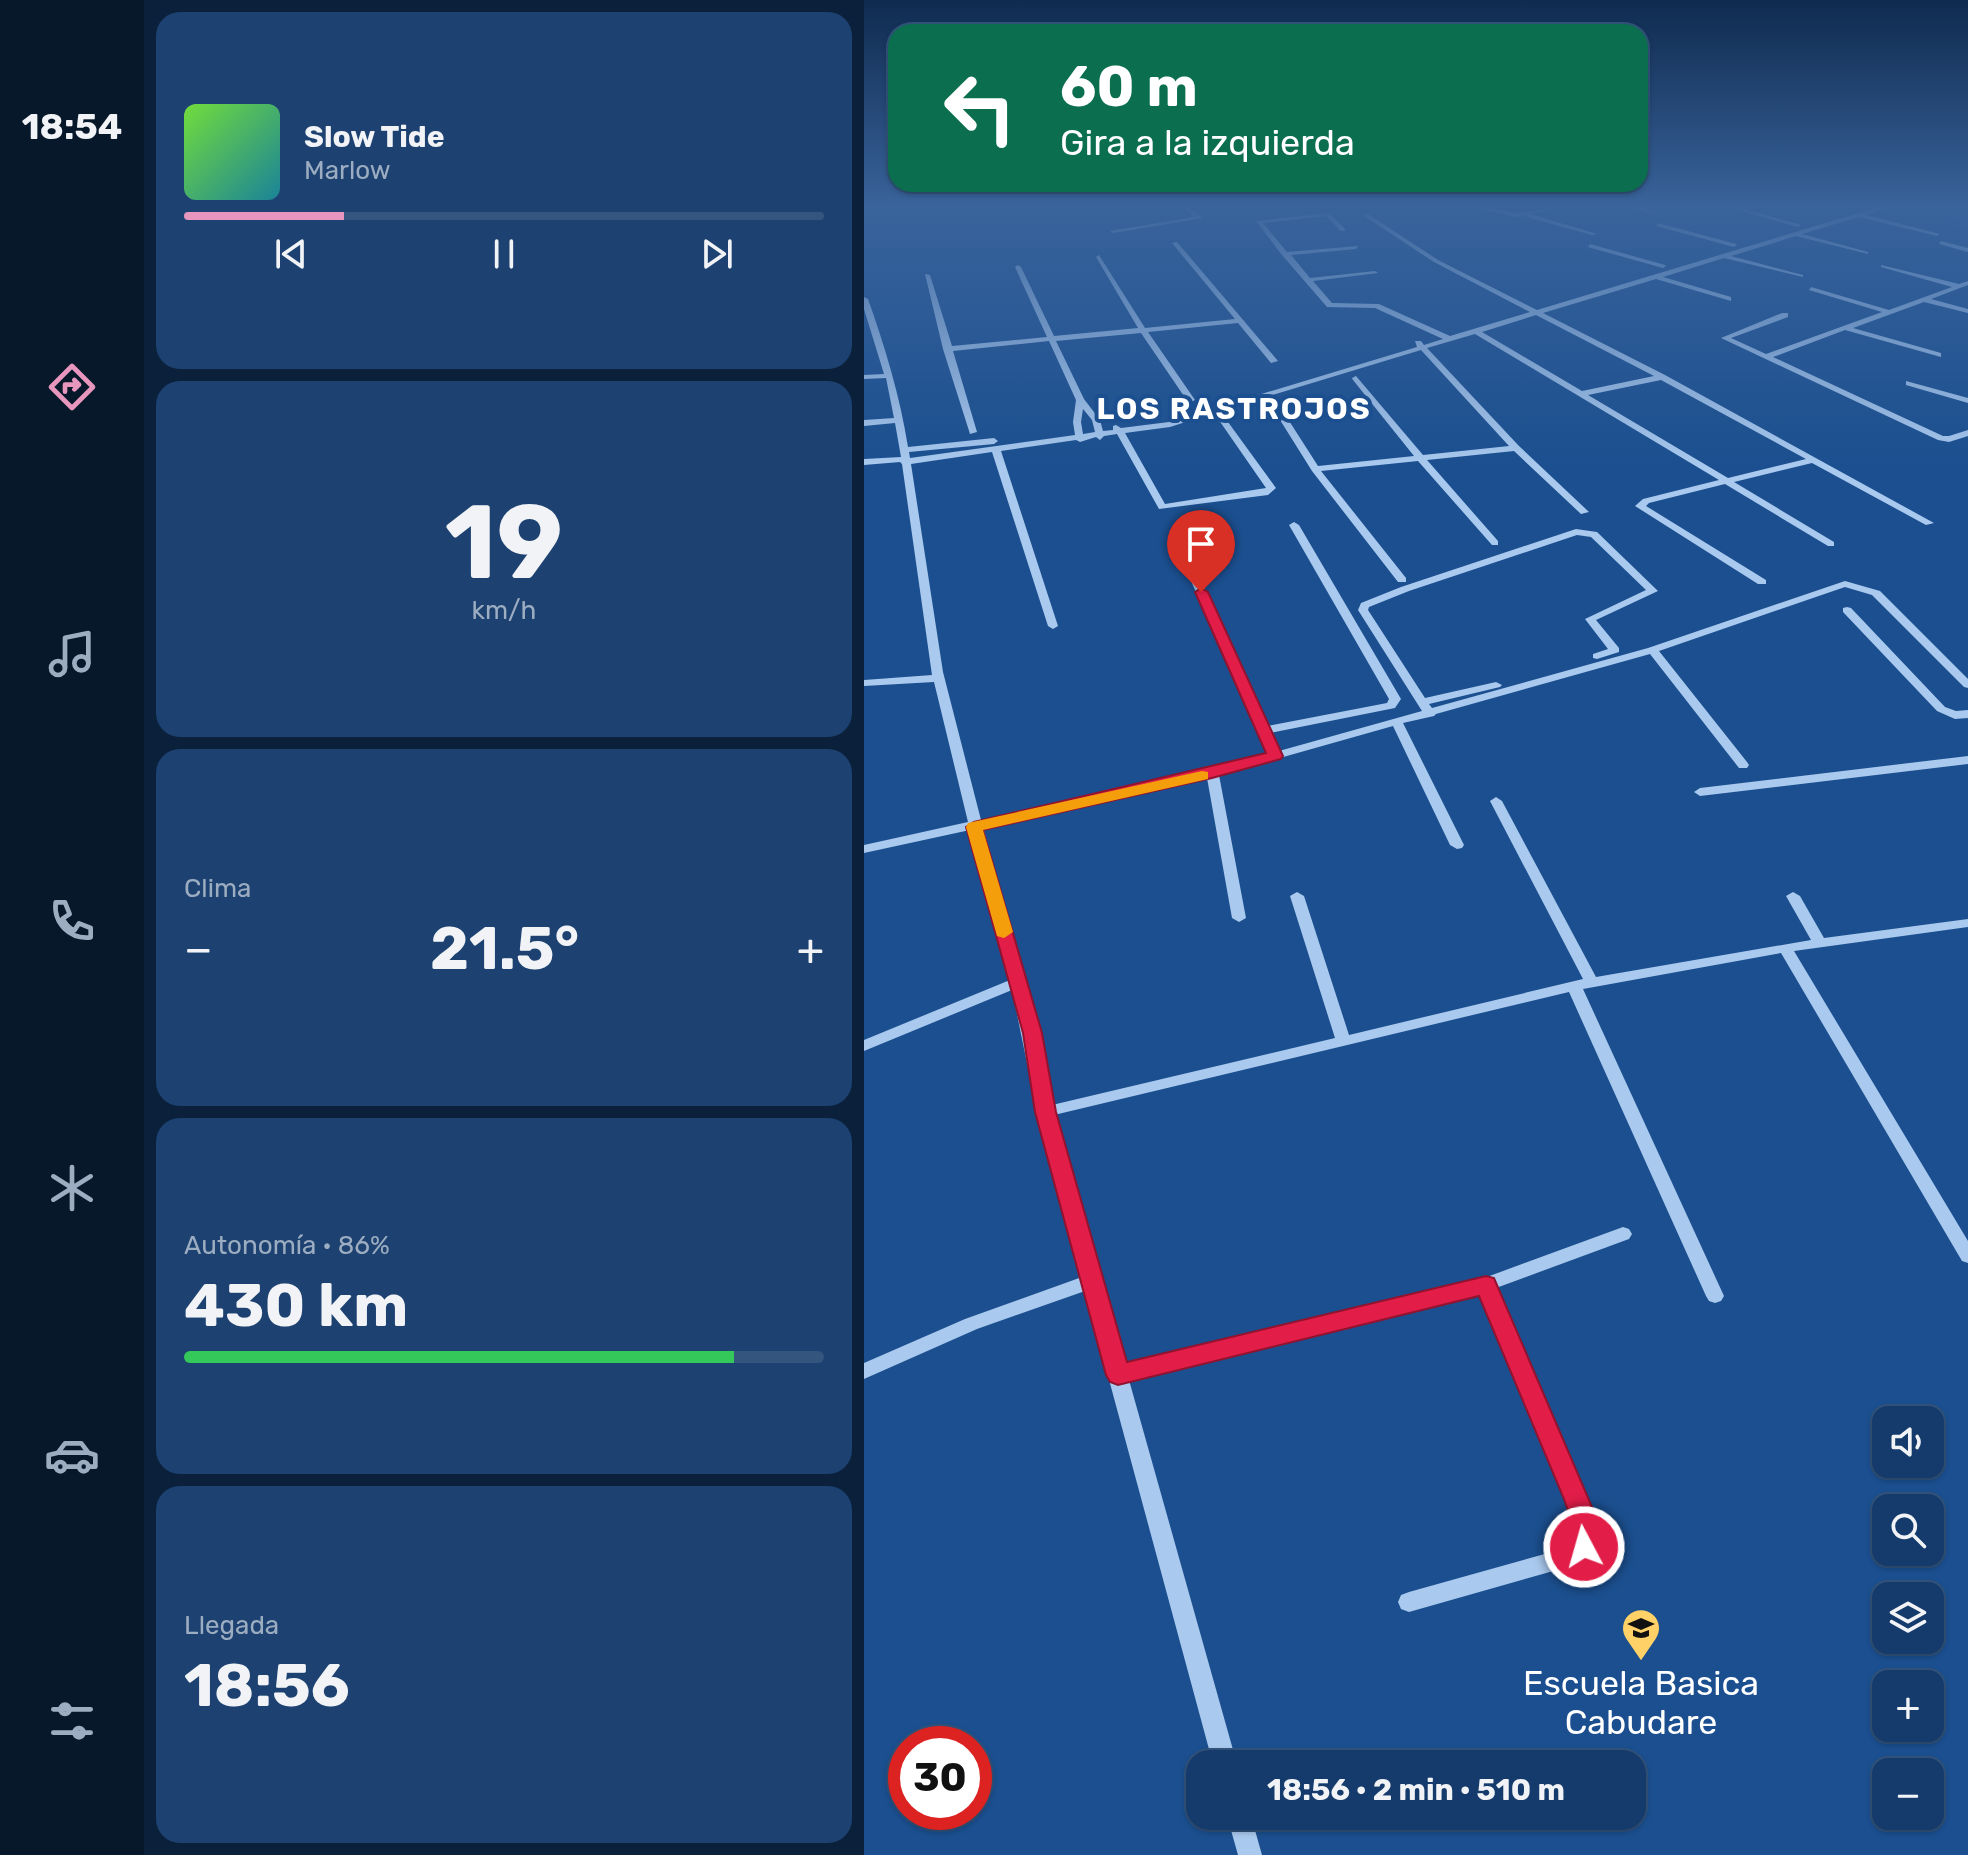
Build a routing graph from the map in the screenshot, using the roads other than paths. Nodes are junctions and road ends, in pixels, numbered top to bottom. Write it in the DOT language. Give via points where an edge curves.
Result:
graph roads {
  1 [pos="932,293"];
  2 [pos="1030,293"];
  3 [pos="1120,293"];
  4 [pos="1215,293"];
  5 [pos="1319,293"];
  6 [pos="1496,293"];
  7 [pos="1579,293"];
  8 [pos="1605,293"];
  9 [pos="1707,293"];
  10 [pos="1823,293"];
  11 [pos="1940,293"];
  12 [pos="864,299"];
  13 [pos="1728,299"];
  14 [pos="1923,299"];
  15 [pos="1527,309"];
  16 [pos="1968,311"];
  17 [pos="1889,312"];
  18 [pos="1537,313"];
  19 [pos="1785,315"];
  20 [pos="1238,321"];
  21 [pos="874,322"];
  22 [pos="864,324"];
  23 [pos="1845,328"];
  24 [pos="1474,329"];
  25 [pos="1143,330"];
  26 [pos="1446,338"];
  27 [pos="1053,339"];
  28 [pos="1422,345"];
  29 [pos="947,349"];
  30 [pos="1938,355"];
  31 [pos="1769,356"];
  32 [pos="1274,361"];
  33 [pos="888,376"];
  34 [pos="864,377"];
  35 [pos="1662,377"];
  36 [pos="1356,378"];
  37 [pos="1909,383"];
  38 [pos="1580,394"];
  39 [pos="1080,400"];
  40 [pos="1191,400"];
  41 [pos="1968,401"];
  42 [pos="1274,404"];
  43 [pos="1216,411"];
  44 [pos="899,420"];
  45 [pos="864,423"];
  46 [pos="1118,430"];
  47 [pos="973,432"];
  48 [pos="1098,433"];
  49 [pos="1968,433"];
  50 [pos="1080,435"];
  51 [pos="1516,448"];
  52 [pos="996,450"];
  53 [pos="1419,456"];
  54 [pos="904,457"];
  55 [pos="1813,460"];
  56 [pos="864,462"];
  57 [pos="1315,469"];
  58 [pos="1725,480"];
  59 [pos="1584,512"];
  60 [pos="1929,523"];
  61 [pos="1294,525"];
  62 [pos="1176,536"];
  63 [pos="1495,543"];
  64 [pos="1831,544"];
  65 [pos="1402,580"];
  66 [pos="1762,582"];
  67 [pos="1847,610"];
  68 [pos="1053,626"];
  69 [pos="1652,650"];
  70 [pos="939,678"];
  71 [pos="864,683"];
  72 [pos="1968,685"];
  73 [pos="1422,702"];
  74 [pos="1430,714"];
  75 [pos="1968,714"];
  76 [pos="1397,722"];
  77 [pos="1265,730"];
  78 [pos="1275,756"];
  79 [pos="1968,760"];
  80 [pos="1743,765"];
  81 [pos="1212,773"];
  82 [pos="1700,792"];
  83 [pos="1496,801"];
  84 [pos="974,827"];
  85 [pos="1457,845"];
  86 [pos="864,849"];
  87 [pos="1297,896"];
  88 [pos="1793,896"];
  89 [pos="1239,918"];
  90 [pos="1968,923"];
  91 [pos="1820,943"];
  92 [pos="1785,948"];
  93 [pos="1018,982"];
  94 [pos="1592,982"];
  95 [pos="1574,986"];
  96 [pos="1344,1041"];
  97 [pos="864,1046"];
  98 [pos="1045,1112"];
  99 [pos="1623,1234"];
  100 [pos="1968,1256"];
  101 [pos="1092,1281"];
  102 [pos="1486,1285"];
  103 [pos="1715,1296"];
  104 [pos="864,1371"];
  105 [pos="1118,1375"];
  106 [pos="1409,1602"];
  107 [pos="1221,1750"];
  108 [pos="1243,1830"];
  109 [pos="1250,1855"];
  1 -- 29 [label="street"];
  2 -- 27 [label="street"];
  3 -- 25 [label="street"];
  4 -- 20 [label="street"];
  5 -- 26 [label="street" via="1330,305 1376,306"];
  6 -- 15 [label="street"];
  7 -- 15 [label="street"];
  8 -- 18 [label="street"];
  9 -- 13 [label="street"];
  10 -- 17 [label="street"];
  11 -- 14 [label="street"];
  12 -- 21 [label="street"];
  14 -- 16 [label="street"];
  14 -- 17 [label="street"];
  15 -- 18 [label="street"];
  15 -- 24 [label="street"];
  17 -- 23 [label="street"];
  18 -- 24 [label="street"];
  18 -- 35 [label="street"];
  19 -- 31 [label="street" via="1725,338"];
  20 -- 25 [label="street"];
  20 -- 32 [label="street"];
  21 -- 22 [label="street"];
  21 -- 33 [label="street"];
  23 -- 30 [label="street"];
  23 -- 31 [label="street"];
  24 -- 26 [label="street"];
  24 -- 38 [label="street"];
  25 -- 27 [label="street"];
  25 -- 40 [label="street"];
  26 -- 28 [label="street"];
  27 -- 29 [label="street"];
  27 -- 39 [label="street"];
  28 -- 43 [label="street"];
  28 -- 46 [label="street"];
  28 -- 51 [label="street"];
  29 -- 47 [label="street"];
  31 -- 49 [label="street" via="1941,438"];
  33 -- 34 [label="street"];
  33 -- 44 [label="street"];
  35 -- 38 [label="street"];
  35 -- 55 [label="street"];
  36 -- 53 [label="street"];
  37 -- 41 [label="street"];
  38 -- 58 [label="street"];
  39 -- 48 [label="street" via="1096,420"];
  39 -- 50 [label="street"];
  42 -- 57 [label="street"];
  43 -- 46 [label="street" via="1170,424"];
  43 -- 46 [label="street" via="1271,488 1268,492 1162,507"];
  44 -- 45 [label="street"];
  44 -- 54 [label="street"];
  46 -- 48 [label="street"];
  48 -- 50 [label="street"];
  50 -- 52 [label="street"];
  50 -- 54 [label="street"];
  51 -- 53 [label="street"];
  51 -- 59 [label="street"];
  52 -- 54 [label="street"];
  52 -- 68 [label="street"];
  53 -- 57 [label="street"];
  53 -- 63 [label="street"];
  54 -- 56 [label="street"];
  54 -- 70 [label="street"];
  55 -- 58 [label="street"];
  55 -- 60 [label="street"];
  57 -- 65 [label="street"];
  58 -- 64 [label="street"];
  58 -- 66 [label="street" via="1640,506"];
  61 -- 77 [label="street" via="1395,699 1391,706"];
  62 -- 77 [label="street"];
  67 -- 75 [label="street" via="1941,709"];
  69 -- 72 [label="street" via="1851,584 1876,593"];
  69 -- 74 [label="street"];
  69 -- 80 [label="street"];
  70 -- 71 [label="street"];
  70 -- 84 [label="street"];
  73 -- 73 [label="street" via="1363,610 1365,605 1584,532 1594,534 1653,591 1590,619 1614,646 1609,653"];
  73 -- 74 [label="street"];
  74 -- 76 [label="street"];
  76 -- 78 [label="street"];
  76 -- 85 [label="street"];
  77 -- 78 [label="street"];
  78 -- 81 [label="street"];
  79 -- 82 [label="street"];
  81 -- 84 [label="street"];
  81 -- 89 [label="street"];
  83 -- 94 [label="street"];
  84 -- 86 [label="street"];
  84 -- 93 [label="street"];
  87 -- 96 [label="street"];
  88 -- 91 [label="street"];
  90 -- 91 [label="street"];
  91 -- 92 [label="street"];
  92 -- 94 [label="street"];
  92 -- 100 [label="street"];
  93 -- 97 [label="street"];
  93 -- 98 [label="street"];
  94 -- 95 [label="street"];
  95 -- 96 [label="street"];
  95 -- 103 [label="street"];
  96 -- 98 [label="street"];
  98 -- 101 [label="street"];
  99 -- 102 [label="street"];
  101 -- 104 [label="street" via="971,1324"];
  101 -- 105 [label="street"];
  102 -- 105 [label="street"];
  102 -- 106 [label="street" via="1588,1528 1584,1547 1564,1558"];
  105 -- 107 [label="street"];
  108 -- 109 [label="street"];
}
